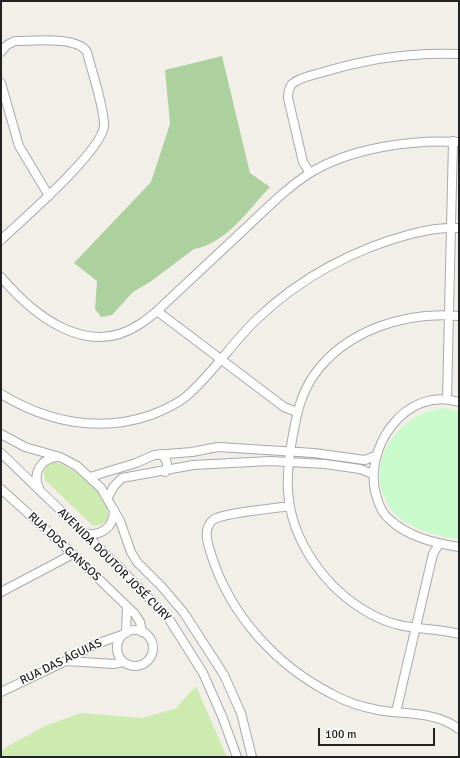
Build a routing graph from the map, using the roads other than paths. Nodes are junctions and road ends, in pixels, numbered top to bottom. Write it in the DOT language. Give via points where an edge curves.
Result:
graph roads {
  1 [pos="1,52"];
  2 [pos="459,54"];
  3 [pos="1,83"];
  4 [pos="456,142"];
  5 [pos="310,173"];
  6 [pos="49,196"];
  7 [pos="455,228"];
  8 [pos="1,240"];
  9 [pos="1,277"];
  10 [pos="157,311"];
  11 [pos="449,315"];
  12 [pos="459,316"];
  13 [pos="221,360"];
  14 [pos="1,394"];
  15 [pos="447,399"];
  16 [pos="459,402"];
  17 [pos="297,412"];
  18 [pos="1,434"];
  19 [pos="218,447"];
  20 [pos="289,451"];
  21 [pos="1,453"];
  22 [pos="160,454"];
  23 [pos="375,456"];
  24 [pos="60,458"];
  25 [pos="289,461"];
  26 [pos="220,463"];
  27 [pos="164,472"];
  28 [pos="373,474"];
  29 [pos="90,477"];
  30 [pos="41,491"];
  31 [pos="3,493"];
  32 [pos="108,497"];
  33 [pos="290,506"];
  34 [pos="114,510"];
  35 [pos="84,533"];
  36 [pos="438,544"];
  37 [pos="459,547"];
  38 [pos="73,554"];
  39 [pos="1,592"];
  40 [pos="127,607"];
  41 [pos="415,629"];
  42 [pos="142,632"];
  43 [pos="124,634"];
  44 [pos="459,634"];
  45 [pos="66,661"];
  46 [pos="122,662"];
  47 [pos="1,692"];
  48 [pos="396,712"];
  49 [pos="459,729"];
  50 [pos="237,757"];
  51 [pos="252,757"];
  1 -- 6 [label="street" via="15,41 74,42 83,46 87,52 104,119 104,129 99,141"];
  2 -- 5 [label="street" via="412,55 373,60 334,69 293,84 288,91 288,98 303,162"];
  3 -- 6 [label="street" via="19,146"];
  4 -- 5 [label="street" via="423,142 378,148 343,158"];
  4 -- 7 [label="street"];
  5 -- 10 [label="street" via="286,190"];
  6 -- 8 [label="street"];
  7 -- 11 [label="street"];
  7 -- 13 [label="street" via="418,233 383,242 318,273 267,310"];
  9 -- 10 [label="street" via="46,319 63,329 82,335 102,336 122,332 140,324"];
  10 -- 13 [label="street"];
  11 -- 12 [label="street"];
  11 -- 15 [label="street"];
  11 -- 17 [label="street" via="398,320 374,328 351,341 329,358 314,376"];
  13 -- 14 [label="street" via="190,394 179,401 144,417 119,423 94,424 57,419"];
  13 -- 17 [label="street" via="284,407"];
  15 -- 16 [label="street"];
  15 -- 23 [label="street" via="421,404 398,418 382,439"];
  17 -- 20 [label="street"];
  18 -- 24 [label="street, AVENIDA DOUTOR JOSÉ CURY" via="25,448"];
  19 -- 20 [label="street"];
  19 -- 22 [label="street"];
  19 -- 26 [label="street"];
  20 -- 23 [label="street" via="365,460"];
  20 -- 25 [label="street"];
  21 -- 30 [label="street, AVENIDA DOUTOR JOSÉ CURY"];
  22 -- 27 [label="street" via="167,463"];
  22 -- 29 [label="street"];
  23 -- 28 [label="street"];
  24 -- 29 [label="street, AVENIDA DOUTOR JOSÉ CURY" via="77,466"];
  24 -- 30 [label="street" via="47,459 38,469 36,483"];
  25 -- 26 [label="street"];
  25 -- 28 [label="street" via="343,466"];
  25 -- 33 [label="street" via="287,474"];
  26 -- 27 [label="street" via="193,465"];
  27 -- 32 [label="street" via="122,478"];
  28 -- 36 [label="street" via="375,493 388,518 407,532"];
  29 -- 32 [label="street, AVENIDA DOUTOR JOSÉ CURY"];
  30 -- 35 [label="street, AVENIDA DOUTOR JOSÉ CURY"];
  31 -- 38 [label="street, RUA DOS GANSOS"];
  32 -- 34 [label="street, AVENIDA DOUTOR JOSÉ CURY"];
  33 -- 41 [label="street" via="298,533 311,557 336,588 380,619"];
  33 -- 48 [label="street" via="218,517 210,523 207,537 215,568 223,585 242,618 274,653 301,675 346,701"];
  34 -- 35 [label="street" via="111,524 104,531"];
  34 -- 51 [label="street, AVENIDA DOUTOR JOSÉ CURY" via="137,562 184,613 224,675 240,713"];
  35 -- 50 [label="street, AVENIDA DOUTOR JOSÉ CURY" via="169,619 203,673"];
  36 -- 37 [label="street"];
  36 -- 41 [label="street" via="433,554"];
  38 -- 39 [label="street"];
  38 -- 40 [label="street, RUA DOS GANSOS"];
  40 -- 42 [label="street, RUA DOS GANSOS" via="140,622"];
  40 -- 43 [label="street"];
  41 -- 44 [label="street"];
  41 -- 48 [label="street"];
  42 -- 43 [label="street" via="131,631"];
  42 -- 46 [label="street" via="152,645 151,656 144,664 138,666"];
  43 -- 45 [label="street, RUA DAS ÁGUIAS" via="96,644"];
  43 -- 46 [label="street" via="117,646"];
  45 -- 46 [label="street" via="114,664"];
  45 -- 47 [label="street, RUA DAS ÁGUIAS"];
  48 -- 49 [label="street" via="439,718"];
}
